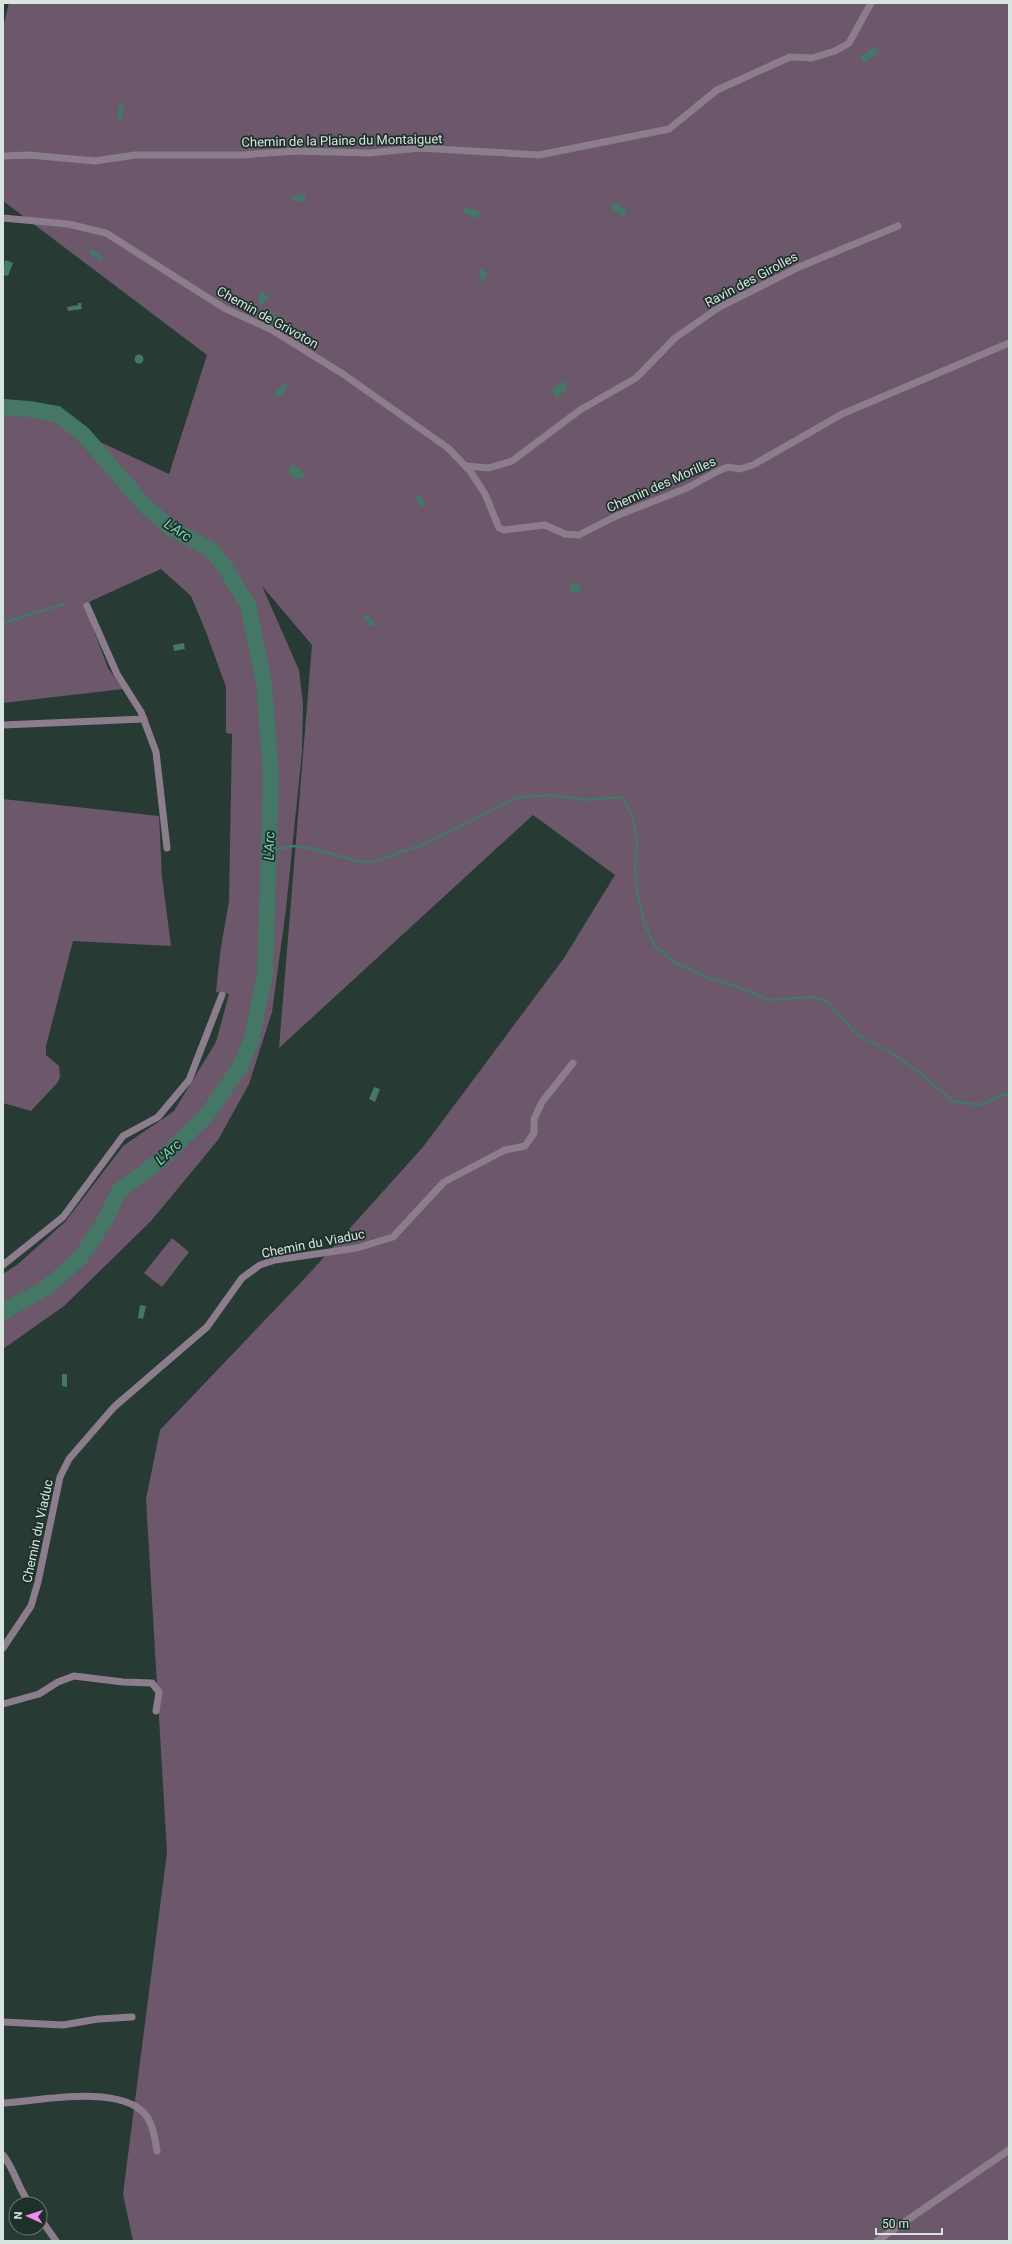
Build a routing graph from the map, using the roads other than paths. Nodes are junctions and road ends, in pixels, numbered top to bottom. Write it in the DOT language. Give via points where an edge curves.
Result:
graph roads {
  1 [pos="871,3"];
  2 [pos="3,156"];
  3 [pos="3,218"];
  4 [pos="898,226"];
  5 [pos="1009,343"];
  6 [pos="466,466"];
  7 [pos="495,523"];
  8 [pos="87,606"];
  9 [pos="144,719"];
  10 [pos="3,725"];
  11 [pos="167,848"];
  12 [pos="222,995"];
  13 [pos="573,1063"];
  14 [pos="3,1265"];
  15 [pos="3,1648"];
  16 [pos="3,1704"];
  17 [pos="156,1711"];
  18 [pos="132,2017"];
  19 [pos="3,2022"];
  20 [pos="3,2103"];
  21 [pos="1009,2150"];
  22 [pos="157,2151"];
  23 [pos="3,2155"];
  24 [pos="24,2196"];
  25 [pos="48,2230"];
  26 [pos="56,2241"];
  27 [pos="877,2241"];
  1 -- 2 [label="street, Chemin de la Plaine du Montaiguet" via="849,43 834,52 812,58 790,57 717,90 669,129 539,155 420,148 369,153 295,151 242,155 135,155 95,161 29,155"];
  3 -- 6 [label="street, Chemin de Grivoton" via="68,224 106,233 224,308 272,330 343,374 448,448"];
  4 -- 6 [label="street, Ravin des Girolles" via="798,267 718,308 675,338 636,378 580,410 512,461 489,468"];
  5 -- 7 [label="street, Chemin des Morilles" via="842,414 753,465 740,469 728,467 718,471 687,488 616,516 579,536 565,534 545,525 504,530"];
  6 -- 7 [label="street, Chemin de Grivoton" via="485,494"];
  8 -- 9 [label="street" via="116,674 130,692"];
  9 -- 10 [label="street"];
  9 -- 11 [label="street" via="156,752"];
  12 -- 14 [label="street" via="189,1080 158,1117 123,1136 63,1217"];
  13 -- 15 [label="street, Chemin du Viaduc" via="542,1102 534,1119 534,1133 525,1146 505,1150 444,1182 393,1237 357,1248 275,1260 260,1265 242,1278 207,1327 114,1407 69,1459 60,1477 31,1606"];
  16 -- 17 [label="street" via="39,1694 74,1676 152,1683 159,1692"];
  18 -- 19 [label="street" via="63,2024"];
  20 -- 22 [label="street" via="97,2095 127,2103 144,2113 153,2130"];
  21 -- 27 [label="street"];
  23 -- 24 [label="street" via="12,2165"];
  25 -- 26 [label="street"];
}
